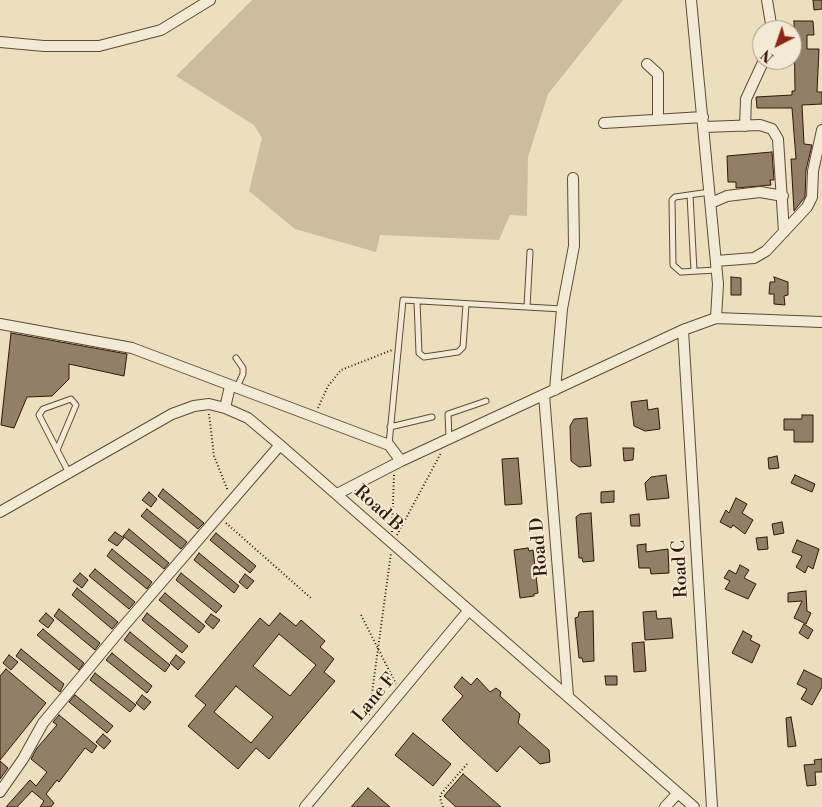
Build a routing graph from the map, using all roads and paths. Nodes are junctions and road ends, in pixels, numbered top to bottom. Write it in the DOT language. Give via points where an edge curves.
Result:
graph roads {
  1 [pos="210,0"];
  2 [pos="691,0"];
  3 [pos="767,0"];
  4 [pos="770,20"];
  5 [pos="0,42"];
  6 [pos="647,64"];
  7 [pos="759,70"];
  8 [pos="703,116"];
  9 [pos="658,119"];
  10 [pos="604,122"];
  11 [pos="744,126"];
  12 [pos="704,127"];
  13 [pos="822,130"];
  14 [pos="573,178"];
  15 [pos="710,192"];
  16 [pos="690,195"];
  17 [pos="783,196"];
  18 [pos="711,203"];
  19 [pos="784,232"];
  20 [pos="530,252"];
  21 [pos="717,266"];
  22 [pos="694,271"];
  23 [pos="417,301"];
  24 [pos="466,304"];
  25 [pos="527,307"];
  26 [pos="562,309"];
  27 [pos="716,318"];
  28 [pos="822,322"];
  29 [pos="0,324"];
  30 [pos="683,330"];
  31 [pos="399,347"];
  32 [pos="236,358"];
  33 [pos="233,387"];
  34 [pos="555,390"];
  35 [pos="544,395"];
  36 [pos="486,401"];
  37 [pos="207,405"];
  38 [pos="225,408"];
  39 [pos="314,417"];
  40 [pos="432,417"];
  41 [pos="390,428"];
  42 [pos="449,439"];
  43 [pos="280,445"];
  44 [pos="388,445"];
  45 [pos="57,450"];
  46 [pos="398,463"];
  47 [pos="69,473"];
  48 [pos="337,494"];
  49 [pos="231,502"];
  50 [pos="0,512"];
  51 [pos="218,517"];
  52 [pos="392,544"];
  53 [pos="312,599"];
  54 [pos="469,610"];
  55 [pos="361,615"];
  56 [pos="401,694"];
  57 [pos="568,696"];
  58 [pos="369,716"];
  59 [pos="467,764"];
  60 [pos="0,792"];
  61 [pos="678,793"];
  62 [pos="305,807"];
  63 [pos="443,807"];
  64 [pos="665,807"];
  65 [pos="694,807"];
  66 [pos="712,807"];
  1 -- 5 [label="street" via="161,30 99,46"];
  2 -- 8 [label="street"];
  3 -- 4 [label="street"];
  6 -- 9 [label="street" via="658,74"];
  7 -- 11 [label="street" via="746,99"];
  8 -- 9 [label="street"];
  8 -- 12 [label="street"];
  9 -- 10 [label="street"];
  11 -- 12 [label="street"];
  11 -- 17 [label="street" via="760,125 772,129 778,138"];
  12 -- 15 [label="street"];
  13 -- 19 [label="street" via="812,171 812,197"];
  14 -- 26 [label="street" via="574,246"];
  15 -- 16 [label="lane"];
  15 -- 18 [label="street"];
  16 -- 22 [label="lane"];
  16 -- 22 [label="lane" via="672,200 674,265 681,272"];
  17 -- 18 [label="street" via="760,192 727,196"];
  17 -- 19 [label="street"];
  18 -- 21 [label="street"];
  19 -- 21 [label="street" via="766,251 754,258"];
  20 -- 25 [label="lane"];
  21 -- 22 [label="lane"];
  21 -- 27 [label="street"];
  23 -- 24 [label="lane"];
  23 -- 24 [label="lane" via="419,353 424,357 460,350"];
  23 -- 31 [label="lane" via="403,300"];
  24 -- 25 [label="lane"];
  25 -- 26 [label="lane"];
  26 -- 34 [label="street"];
  27 -- 28 [label="street"];
  27 -- 30 [label="street"];
  29 -- 33 [label="street" via="132,348"];
  30 -- 34 [label="street"];
  30 -- 66 [label="street, Road C"];
  31 -- 39 [label="path" via="341,370 328,386"];
  31 -- 41 [label="lane"];
  32 -- 33 [label="lane" via="243,374"];
  33 -- 38 [label="street"];
  33 -- 39 [label="street"];
  34 -- 35 [label="street"];
  35 -- 42 [label="street"];
  35 -- 57 [label="street, Road D"];
  36 -- 42 [label="lane" via="448,414"];
  37 -- 38 [label="street, Road B"];
  37 -- 47 [label="street, Road B" via="172,414"];
  37 -- 49 [label="path" via="214,456"];
  38 -- 43 [label="street, Road B" via="248,418"];
  39 -- 44 [label="street"];
  40 -- 41 [label="lane"];
  41 -- 44 [label="lane"];
  42 -- 46 [label="street"];
  42 -- 52 [label="path"];
  43 -- 48 [label="street, Road B"];
  43 -- 49 [label="street"];
  44 -- 46 [label="street"];
  45 -- 45 [label="lane" via="39,415 43,409 71,399 76,404"];
  45 -- 47 [label="lane"];
  46 -- 48 [label="street"];
  46 -- 52 [label="path"];
  47 -- 50 [label="street, Road B"];
  48 -- 52 [label="street, Road B"];
  49 -- 51 [label="street"];
  51 -- 53 [label="path"];
  51 -- 60 [label="street" via="43,724"];
  52 -- 54 [label="street, Road B"];
  52 -- 58 [label="path"];
  54 -- 56 [label="street, Lane F"];
  54 -- 57 [label="street, Road B"];
  55 -- 56 [label="path"];
  56 -- 62 [label="street, Lane F"];
  57 -- 61 [label="street, Road B"];
  59 -- 63 [label="path" via="441,794"];
  61 -- 64 [label="street"];
  61 -- 65 [label="street, Road B"];
}
